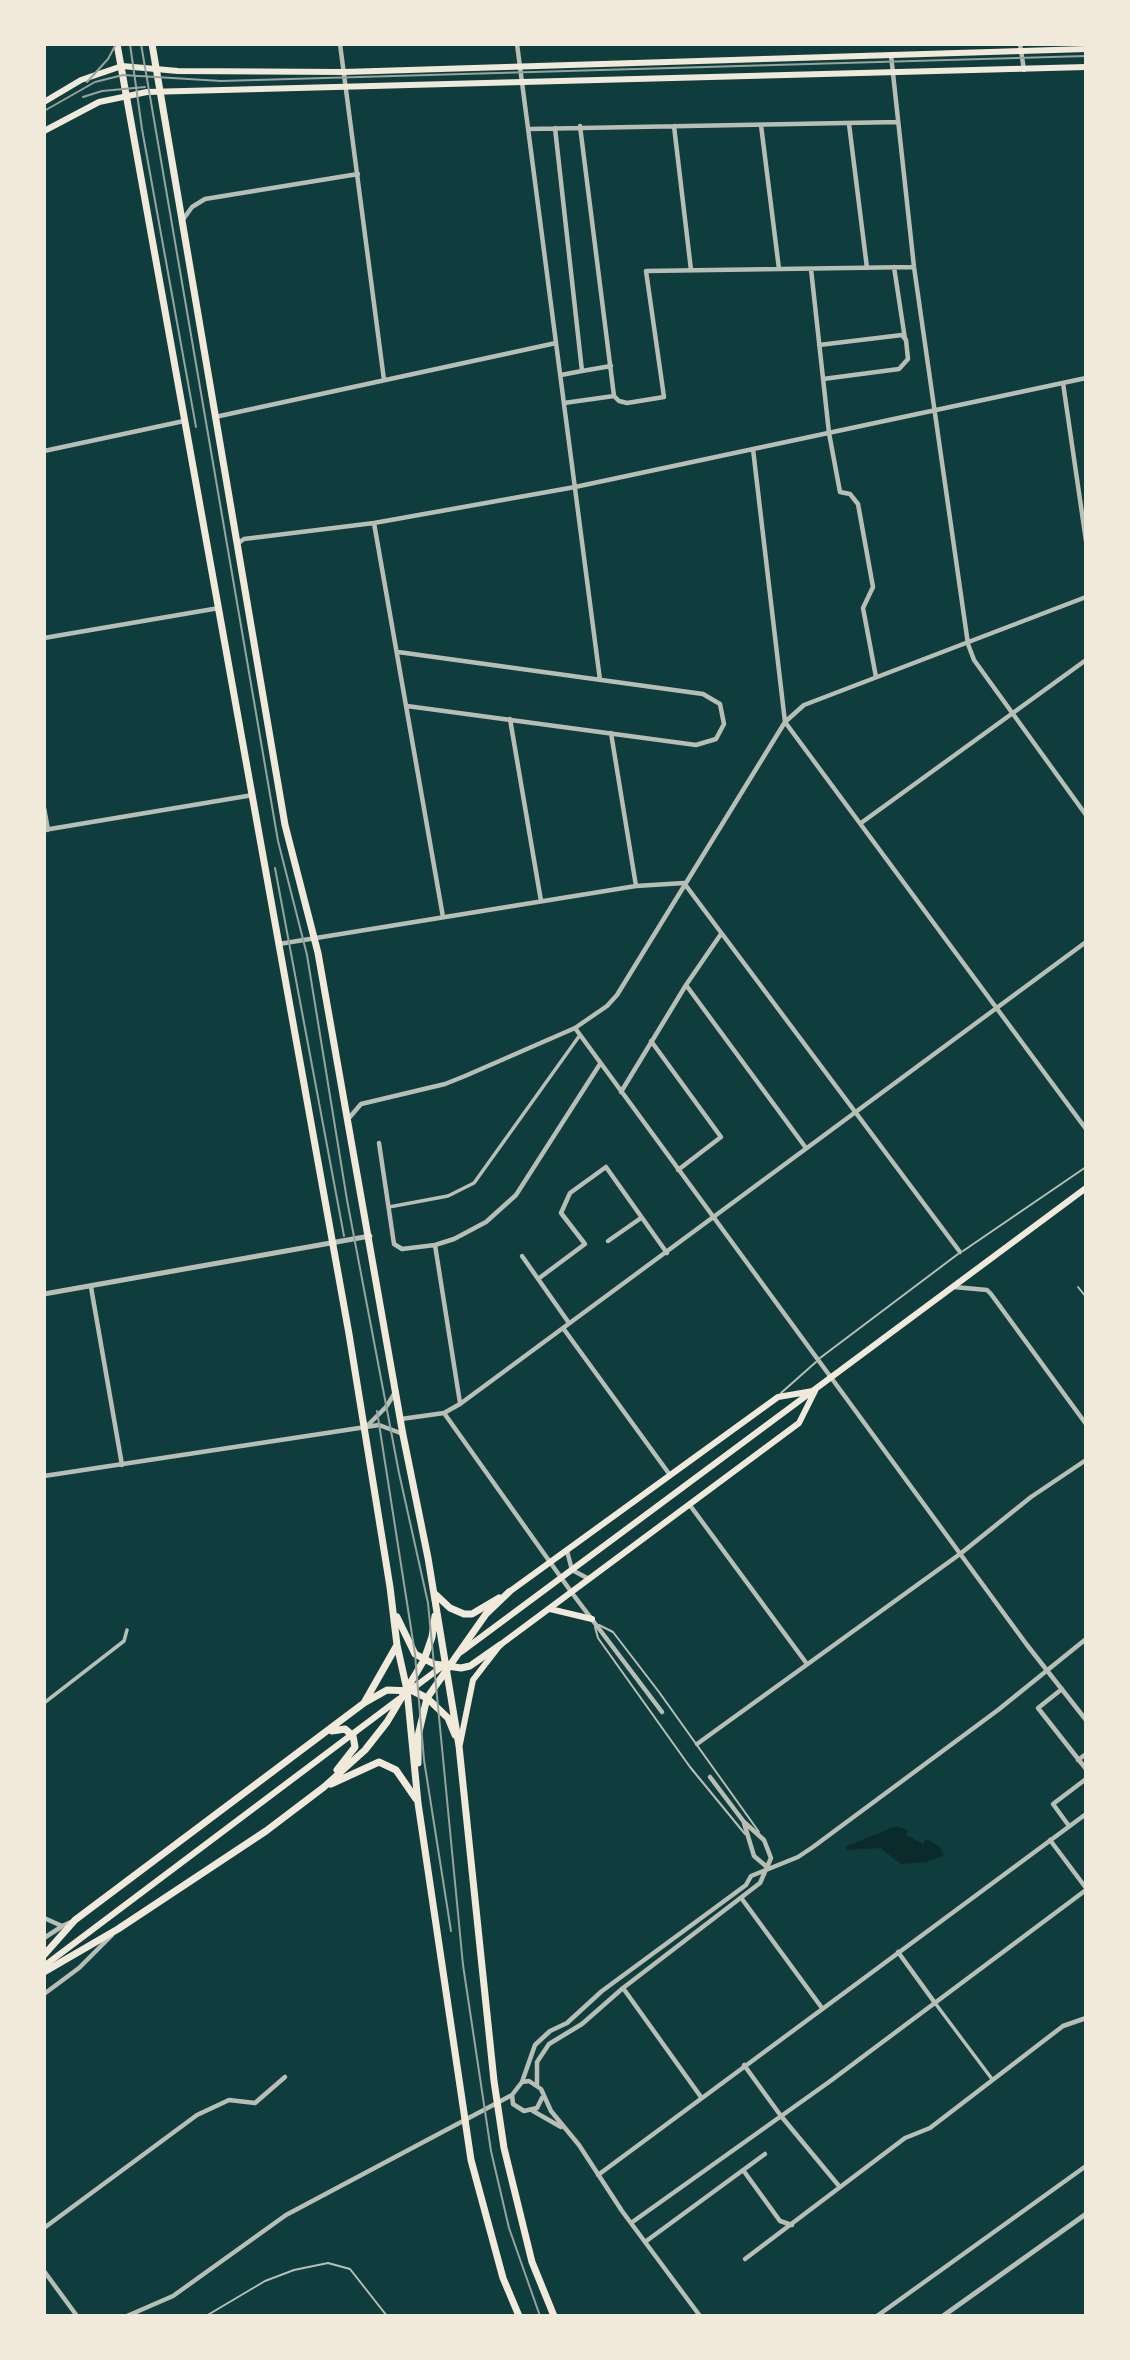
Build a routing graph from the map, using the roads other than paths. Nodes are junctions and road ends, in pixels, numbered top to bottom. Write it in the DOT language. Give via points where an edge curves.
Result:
graph roads {
  1 [pos="117,44"];
  2 [pos="152,44"];
  3 [pos="340,44"];
  4 [pos="517,44"];
  5 [pos="1021,47"];
  6 [pos="1086,49"];
  7 [pos="891,55"];
  8 [pos="520,65"];
  9 [pos="122,66"];
  10 [pos="1086,67"];
  11 [pos="157,69"];
  12 [pos="1024,70"];
  13 [pos="344,72"];
  14 [pos="893,74"];
  15 [pos="523,84"];
  16 [pos="346,88"];
  17 [pos="160,92"];
  18 [pos="126,96"];
  19 [pos="44,102"];
  20 [pos="898,122"];
  21 [pos="849,124"];
  22 [pos="761,125"];
  23 [pos="674,126"];
  24 [pos="580,127"];
  25 [pos="555,128"];
  26 [pos="529,130"];
  27 [pos="44,131"];
  28 [pos="358,174"];
  29 [pos="181,222"];
  30 [pos="894,267"];
  31 [pos="914,267"];
  32 [pos="811,268"];
  33 [pos="867,268"];
  34 [pos="779,269"];
  35 [pos="691,270"];
  36 [pos="906,340"];
  37 [pos="556,343"];
  38 [pos="819,345"];
  39 [pos="611,366"];
  40 [pos="582,371"];
  41 [pos="561,375"];
  42 [pos="1086,378"];
  43 [pos="823,379"];
  44 [pos="384,380"];
  45 [pos="1063,383"];
  46 [pos="614,396"];
  47 [pos="564,403"];
  48 [pos="935,410"];
  49 [pos="214,417"];
  50 [pos="185,421"];
  51 [pos="829,433"];
  52 [pos="753,449"];
  53 [pos="44,451"];
  54 [pos="575,487"];
  55 [pos="374,523"];
  56 [pos="1086,541"];
  57 [pos="236,544"];
  58 [pos="1086,597"];
  59 [pos="220,608"];
  60 [pos="44,638"];
  61 [pos="968,644"];
  62 [pos="398,652"];
  63 [pos="1086,660"];
  64 [pos="876,677"];
  65 [pos="600,680"];
  66 [pos="407,706"];
  67 [pos="1012,716"];
  68 [pos="510,719"];
  69 [pos="785,722"];
  70 [pos="611,733"];
  71 [pos="254,795"];
  72 [pos="44,808"];
  73 [pos="1086,815"];
  74 [pos="861,823"];
  75 [pos="46,830"];
  76 [pos="684,883"];
  77 [pos="636,886"];
  78 [pos="541,901"];
  79 [pos="443,917"];
  80 [pos="721,934"];
  81 [pos="315,937"];
  82 [pos="1086,942"];
  83 [pos="279,944"];
  84 [pos="686,985"];
  85 [pos="997,1008"];
  86 [pos="575,1028"];
  87 [pos="580,1035"];
  88 [pos="652,1041"];
  89 [pos="600,1064"];
  90 [pos="621,1092"];
  91 [pos="855,1112"];
  92 [pos="349,1118"];
  93 [pos="1086,1129"];
  94 [pos="379,1143"];
  95 [pos="806,1148"];
  96 [pos="1086,1167"];
  97 [pos="678,1170"];
  98 [pos="1086,1188"];
  99 [pos="389,1207"];
  100 [pos="641,1218"];
  101 [pos="713,1219"];
  102 [pos="370,1236"];
  103 [pos="608,1241"];
  104 [pos="333,1244"];
  105 [pos="435,1245"];
  106 [pos="961,1252"];
  107 [pos="667,1253"];
  108 [pos="522,1256"];
  109 [pos="538,1279"];
  110 [pos="91,1287"];
  111 [pos="954,1287"];
  112 [pos="1078,1287"];
  113 [pos="44,1294"];
  114 [pos="1086,1297"];
  115 [pos="569,1323"];
  116 [pos="563,1328"];
  117 [pos="817,1360"];
  118 [pos="831,1379"];
  119 [pos="397,1390"];
  120 [pos="815,1391"];
  121 [pos="778,1397"];
  122 [pos="460,1404"];
  123 [pos="444,1413"];
  124 [pos="401,1419"];
  125 [pos="1086,1424"];
  126 [pos="365,1428"];
  127 [pos="403,1435"];
  128 [pos="1086,1460"];
  129 [pos="122,1465"];
  130 [pos="670,1475"];
  131 [pos="44,1476"];
  132 [pos="690,1504"];
  133 [pos="567,1551"];
  134 [pos="960,1554"];
  135 [pos="552,1562"];
  136 [pos="589,1579"];
  137 [pos="509,1592"];
  138 [pos="434,1593"];
  139 [pos="572,1593"];
  140 [pos="393,1606"];
  141 [pos="550,1609"];
  142 [pos="593,1621"];
  143 [pos="127,1630"];
  144 [pos="1086,1639"];
  145 [pos="397,1645"];
  146 [pos="500,1645"];
  147 [pos="424,1660"];
  148 [pos="807,1664"];
  149 [pos="447,1667"];
  150 [pos="1046,1671"];
  151 [pos="1062,1689"];
  152 [pos="407,1690"];
  153 [pos="427,1698"];
  154 [pos="44,1703"];
  155 [pos="364,1703"];
  156 [pos="662,1712"];
  157 [pos="1086,1720"];
  158 [pos="326,1733"];
  159 [pos="697,1744"];
  160 [pos="459,1746"];
  161 [pos="1086,1754"];
  162 [pos="1078,1760"];
  163 [pos="1086,1769"];
  164 [pos="710,1777"];
  165 [pos="1086,1779"];
  166 [pos="324,1787"];
  167 [pos="418,1802"];
  168 [pos="1086,1814"];
  169 [pos="744,1822"];
  170 [pos="1069,1826"];
  171 [pos="760,1836"];
  172 [pos="750,1839"];
  173 [pos="1051,1840"];
  174 [pos="767,1867"];
  175 [pos="1086,1889"];
  176 [pos="742,1899"];
  177 [pos="44,1919"];
  178 [pos="75,1920"];
  179 [pos="62,1926"];
  180 [pos="118,1929"];
  181 [pos="45,1938"];
  182 [pos="898,1952"];
  183 [pos="44,1955"];
  184 [pos="44,1966"];
  185 [pos="44,1972"];
  186 [pos="623,1988"];
  187 [pos="44,1994"];
  188 [pos="934,2003"];
  189 [pos="822,2008"];
  190 [pos="1086,2018"];
  191 [pos="744,2065"];
  192 [pos="285,2077"];
  193 [pos="992,2079"];
  194 [pos="522,2082"];
  195 [pos="537,2084"];
  196 [pos="512,2095"];
  197 [pos="542,2096"];
  198 [pos="701,2097"];
  199 [pos="533,2111"];
  200 [pos="781,2116"];
  201 [pos="571,2133"];
  202 [pos="765,2154"];
  203 [pos="1086,2166"];
  204 [pos="743,2170"];
  205 [pos="598,2175"];
  206 [pos="839,2186"];
  207 [pos="1086,2214"];
  208 [pos="631,2223"];
  209 [pos="792,2225"];
  210 [pos="44,2228"];
  211 [pos="645,2242"];
  212 [pos="746,2259"];
  213 [pos="44,2271"];
  214 [pos="77,2316"];
  215 [pos="127,2316"];
  216 [pos="206,2316"];
  217 [pos="387,2316"];
  218 [pos="519,2316"];
  219 [pos="554,2316"];
  220 [pos="700,2316"];
  221 [pos="877,2316"];
  222 [pos="943,2316"];
  1 -- 9 [label="main road"];
  2 -- 11 [label="main road"];
  3 -- 13 [label="street"];
  4 -- 8 [label="street"];
  5 -- 6 [label="main road"];
  5 -- 7 [label="main road"];
  5 -- 12 [label="street"];
  7 -- 8 [label="main road"];
  7 -- 14 [label="street"];
  8 -- 13 [label="main road"];
  8 -- 15 [label="street"];
  9 -- 11 [label="main road"];
  9 -- 18 [label="main road"];
  9 -- 19 [label="main road" via="80,80"];
  10 -- 12 [label="main road"];
  11 -- 13 [label="main road"];
  11 -- 17 [label="main road"];
  12 -- 14 [label="main road"];
  13 -- 16 [label="street"];
  14 -- 15 [label="main road"];
  14 -- 20 [label="street"];
  15 -- 16 [label="main road"];
  15 -- 26 [label="street"];
  16 -- 17 [label="main road"];
  16 -- 28 [label="street"];
  17 -- 18 [label="main road"];
  17 -- 29 [label="main road"];
  18 -- 27 [label="main road" via="87,106"];
  18 -- 50 [label="main road"];
  20 -- 21 [label="street"];
  20 -- 31 [label="street"];
  21 -- 22 [label="street"];
  21 -- 33 [label="street"];
  22 -- 23 [label="street"];
  22 -- 34 [label="street"];
  23 -- 24 [label="street"];
  23 -- 35 [label="street"];
  24 -- 25 [label="street"];
  24 -- 39 [label="street"];
  25 -- 26 [label="street"];
  25 -- 40 [label="street"];
  26 -- 37 [label="street"];
  28 -- 29 [label="street" via="205,199"];
  28 -- 44 [label="street"];
  29 -- 49 [label="main road"];
  30 -- 31 [label="street"];
  30 -- 33 [label="street"];
  30 -- 36 [label="street"];
  31 -- 48 [label="street"];
  32 -- 33 [label="street"];
  32 -- 34 [label="street"];
  32 -- 38 [label="street"];
  34 -- 35 [label="street"];
  35 -- 46 [label="street" via="646,271 664,397 627,403"];
  36 -- 38 [label="street" via="895,335"];
  36 -- 43 [label="street" via="908,359 899,369"];
  37 -- 41 [label="street"];
  37 -- 44 [label="street"];
  38 -- 43 [label="street"];
  39 -- 40 [label="street"];
  39 -- 46 [label="street"];
  40 -- 41 [label="street"];
  41 -- 47 [label="street"];
  42 -- 45 [label="street"];
  43 -- 51 [label="street"];
  44 -- 49 [label="street"];
  45 -- 48 [label="street"];
  45 -- 56 [label="street"];
  46 -- 47 [label="street"];
  47 -- 54 [label="street"];
  48 -- 51 [label="street"];
  48 -- 61 [label="street"];
  49 -- 57 [label="main road"];
  50 -- 53 [label="street"];
  50 -- 59 [label="main road"];
  51 -- 52 [label="street"];
  51 -- 64 [label="street" via="840,492 850,494 858,504 873,587 863,608"];
  52 -- 54 [label="street"];
  52 -- 69 [label="street"];
  54 -- 55 [label="street"];
  54 -- 65 [label="street"];
  55 -- 57 [label="street" via="244,539"];
  55 -- 62 [label="street"];
  57 -- 81 [label="main road" via="285,825"];
  58 -- 61 [label="street"];
  59 -- 60 [label="street"];
  59 -- 71 [label="main road"];
  61 -- 64 [label="street"];
  61 -- 67 [label="street"];
  62 -- 65 [label="street"];
  62 -- 66 [label="street"];
  63 -- 67 [label="street"];
  64 -- 69 [label="street" via="813,700"];
  65 -- 70 [label="street" via="703,694 720,704 724,713 716,739 696,745"];
  66 -- 68 [label="street"];
  66 -- 79 [label="street"];
  67 -- 73 [label="street"];
  67 -- 74 [label="street"];
  68 -- 70 [label="street"];
  68 -- 78 [label="street"];
  69 -- 74 [label="street"];
  69 -- 76 [label="street"];
  70 -- 77 [label="street"];
  71 -- 75 [label="street"];
  71 -- 83 [label="main road"];
  72 -- 75 [label="street"];
  74 -- 85 [label="street"];
  76 -- 77 [label="street"];
  76 -- 80 [label="street"];
  76 -- 86 [label="street" via="617,995"];
  77 -- 78 [label="street"];
  78 -- 79 [label="street"];
  79 -- 81 [label="street"];
  80 -- 84 [label="street"];
  80 -- 91 [label="street"];
  81 -- 83 [label="street"];
  81 -- 92 [label="main road"];
  82 -- 85 [label="street"];
  83 -- 104 [label="main road"];
  84 -- 88 [label="street"];
  84 -- 95 [label="street"];
  85 -- 91 [label="street"];
  85 -- 93 [label="street"];
  86 -- 87 [label="street"];
  86 -- 92 [label="street" via="445,1084 361,1104"];
  87 -- 89 [label="street"];
  87 -- 99 [label="street" via="475,1182 448,1196"];
  88 -- 90 [label="street"];
  88 -- 97 [label="street" via="721,1137"];
  89 -- 90 [label="street"];
  89 -- 105 [label="street" via="516,1195 480,1226"];
  90 -- 97 [label="street"];
  91 -- 95 [label="street"];
  91 -- 106 [label="street"];
  92 -- 102 [label="main road"];
  94 -- 99 [label="street"];
  95 -- 101 [label="street"];
  96 -- 106 [label="lane"];
  97 -- 101 [label="street"];
  98 -- 111 [label="main road"];
  99 -- 105 [label="street" via="394,1244 402,1249"];
  100 -- 103 [label="street"];
  100 -- 107 [label="street"];
  100 -- 109 [label="street" via="607,1167 569,1193 561,1213 585,1244"];
  101 -- 107 [label="street"];
  101 -- 117 [label="street"];
  102 -- 104 [label="street"];
  102 -- 119 [label="main road"];
  104 -- 110 [label="street"];
  104 -- 126 [label="main road"];
  105 -- 122 [label="street"];
  106 -- 117 [label="lane"];
  107 -- 115 [label="street"];
  108 -- 109 [label="street"];
  109 -- 115 [label="street"];
  110 -- 113 [label="street"];
  110 -- 129 [label="street"];
  111 -- 118 [label="main road"];
  111 -- 125 [label="street" via="987,1290"];
  112 -- 114 [label="lane"];
  115 -- 116 [label="street"];
  116 -- 122 [label="street"];
  116 -- 130 [label="street"];
  117 -- 118 [label="street"];
  117 -- 121 [label="lane"];
  118 -- 120 [label="main road"];
  118 -- 134 [label="street"];
  119 -- 124 [label="main road"];
  119 -- 126 [label="street"];
  120 -- 121 [label="main road"];
  120 -- 132 [label="main road" via="799,1423"];
  120 -- 184 [label="main road"];
  121 -- 130 [label="main road"];
  122 -- 123 [label="street"];
  123 -- 124 [label="street"];
  123 -- 135 [label="street"];
  124 -- 127 [label="main road"];
  126 -- 127 [label="street" via="379,1425"];
  126 -- 129 [label="street"];
  126 -- 140 [label="main road"];
  127 -- 138 [label="main road"];
  128 -- 134 [label="street"];
  129 -- 131 [label="street"];
  130 -- 133 [label="main road"];
  132 -- 136 [label="main road"];
  132 -- 148 [label="street"];
  133 -- 135 [label="main road"];
  133 -- 136 [label="street" via="572,1570"];
  134 -- 148 [label="street"];
  134 -- 150 [label="street"];
  135 -- 137 [label="main road"];
  135 -- 139 [label="street"];
  136 -- 139 [label="main road"];
  137 -- 138 [label="main road" via="472,1614 450,1608"];
  137 -- 149 [label="main road" via="486,1614"];
  138 -- 147 [label="main road" via="434,1623"];
  138 -- 149 [label="main road"];
  139 -- 141 [label="main road"];
  139 -- 142 [label="street"];
  140 -- 145 [label="main road"];
  140 -- 147 [label="main road" via="406,1641"];
  141 -- 142 [label="main road"];
  141 -- 146 [label="main road"];
  142 -- 156 [label="street"];
  142 -- 159 [label="lane" via="613,1632"];
  142 -- 172 [label="lane" via="598,1638 686,1761 733,1824"];
  143 -- 154 [label="street" via="124,1641"];
  144 -- 150 [label="street"];
  145 -- 152 [label="main road"];
  145 -- 155 [label="main road"];
  146 -- 149 [label="main road" via="470,1666"];
  146 -- 160 [label="main road" via="473,1680"];
  147 -- 149 [label="main road"];
  147 -- 152 [label="main road"];
  148 -- 159 [label="street"];
  149 -- 153 [label="main road"];
  149 -- 160 [label="main road"];
  150 -- 151 [label="street"];
  150 -- 174 [label="street" via="798,1857"];
  151 -- 157 [label="street"];
  151 -- 162 [label="street" via="1038,1708"];
  152 -- 153 [label="main road"];
  152 -- 155 [label="main road" via="387,1690"];
  152 -- 166 [label="main road" via="365,1749"];
  152 -- 167 [label="main road"];
  153 -- 160 [label="main road" via="448,1718"];
  153 -- 167 [label="main road" via="418,1736"];
  155 -- 158 [label="main road"];
  158 -- 166 [label="main road" via="345,1729 354,1736 355,1747"];
  158 -- 178 [label="main road"];
  159 -- 171 [label="lane"];
  160 -- 219 [label="main road" via="504,2148 532,2262"];
  161 -- 162 [label="street"];
  162 -- 163 [label="street"];
  164 -- 169 [label="street"];
  165 -- 170 [label="street" via="1053,1804"];
  166 -- 167 [label="main road" via="379,1762 396,1770"];
  166 -- 180 [label="main road"];
  167 -- 218 [label="main road" via="471,2160 503,2278"];
  168 -- 170 [label="street"];
  169 -- 171 [label="street"];
  169 -- 172 [label="street"];
  170 -- 173 [label="street"];
  171 -- 174 [label="street" via="771,1858"];
  172 -- 174 [label="street" via="754,1856"];
  173 -- 175 [label="street"];
  173 -- 182 [label="street"];
  174 -- 176 [label="street" via="760,1883"];
  174 -- 194 [label="street" via="602,1991 567,2023 540,2039"];
  175 -- 188 [label="street"];
  176 -- 186 [label="street"];
  176 -- 189 [label="street"];
  177 -- 179 [label="street"];
  177 -- 181 [label="street"];
  178 -- 179 [label="street"];
  178 -- 183 [label="main road"];
  179 -- 181 [label="street"];
  180 -- 185 [label="main road"];
  180 -- 187 [label="street" via="79,1968"];
  182 -- 188 [label="street"];
  182 -- 189 [label="street"];
  186 -- 195 [label="street" via="542,2052 534,2072"];
  186 -- 198 [label="street"];
  188 -- 193 [label="street"];
  188 -- 200 [label="street"];
  189 -- 191 [label="street"];
  190 -- 193 [label="street" via="1063,2026"];
  191 -- 198 [label="street"];
  191 -- 200 [label="street"];
  192 -- 210 [label="street" via="256,2103 229,2100 197,2115"];
  193 -- 206 [label="street" via="930,2128 905,2138"];
  194 -- 195 [label="street"];
  194 -- 196 [label="street"];
  195 -- 197 [label="street"];
  196 -- 199 [label="street" via="516,2107"];
  196 -- 215 [label="street" via="286,2215 173,2296"];
  197 -- 199 [label="street"];
  197 -- 201 [label="street"];
  198 -- 205 [label="street"];
  199 -- 201 [label="street"];
  200 -- 206 [label="street"];
  200 -- 208 [label="street"];
  201 -- 205 [label="street"];
  202 -- 204 [label="street"];
  203 -- 221 [label="street"];
  204 -- 209 [label="street" via="780,2221"];
  204 -- 211 [label="street"];
  205 -- 208 [label="street"];
  206 -- 209 [label="street"];
  207 -- 222 [label="street"];
  208 -- 211 [label="street"];
  209 -- 212 [label="street"];
  211 -- 220 [label="street"];
  213 -- 214 [label="street"];
  216 -- 217 [label="lane" via="265,2281 311,2266 337,2264 350,2269"];
}
